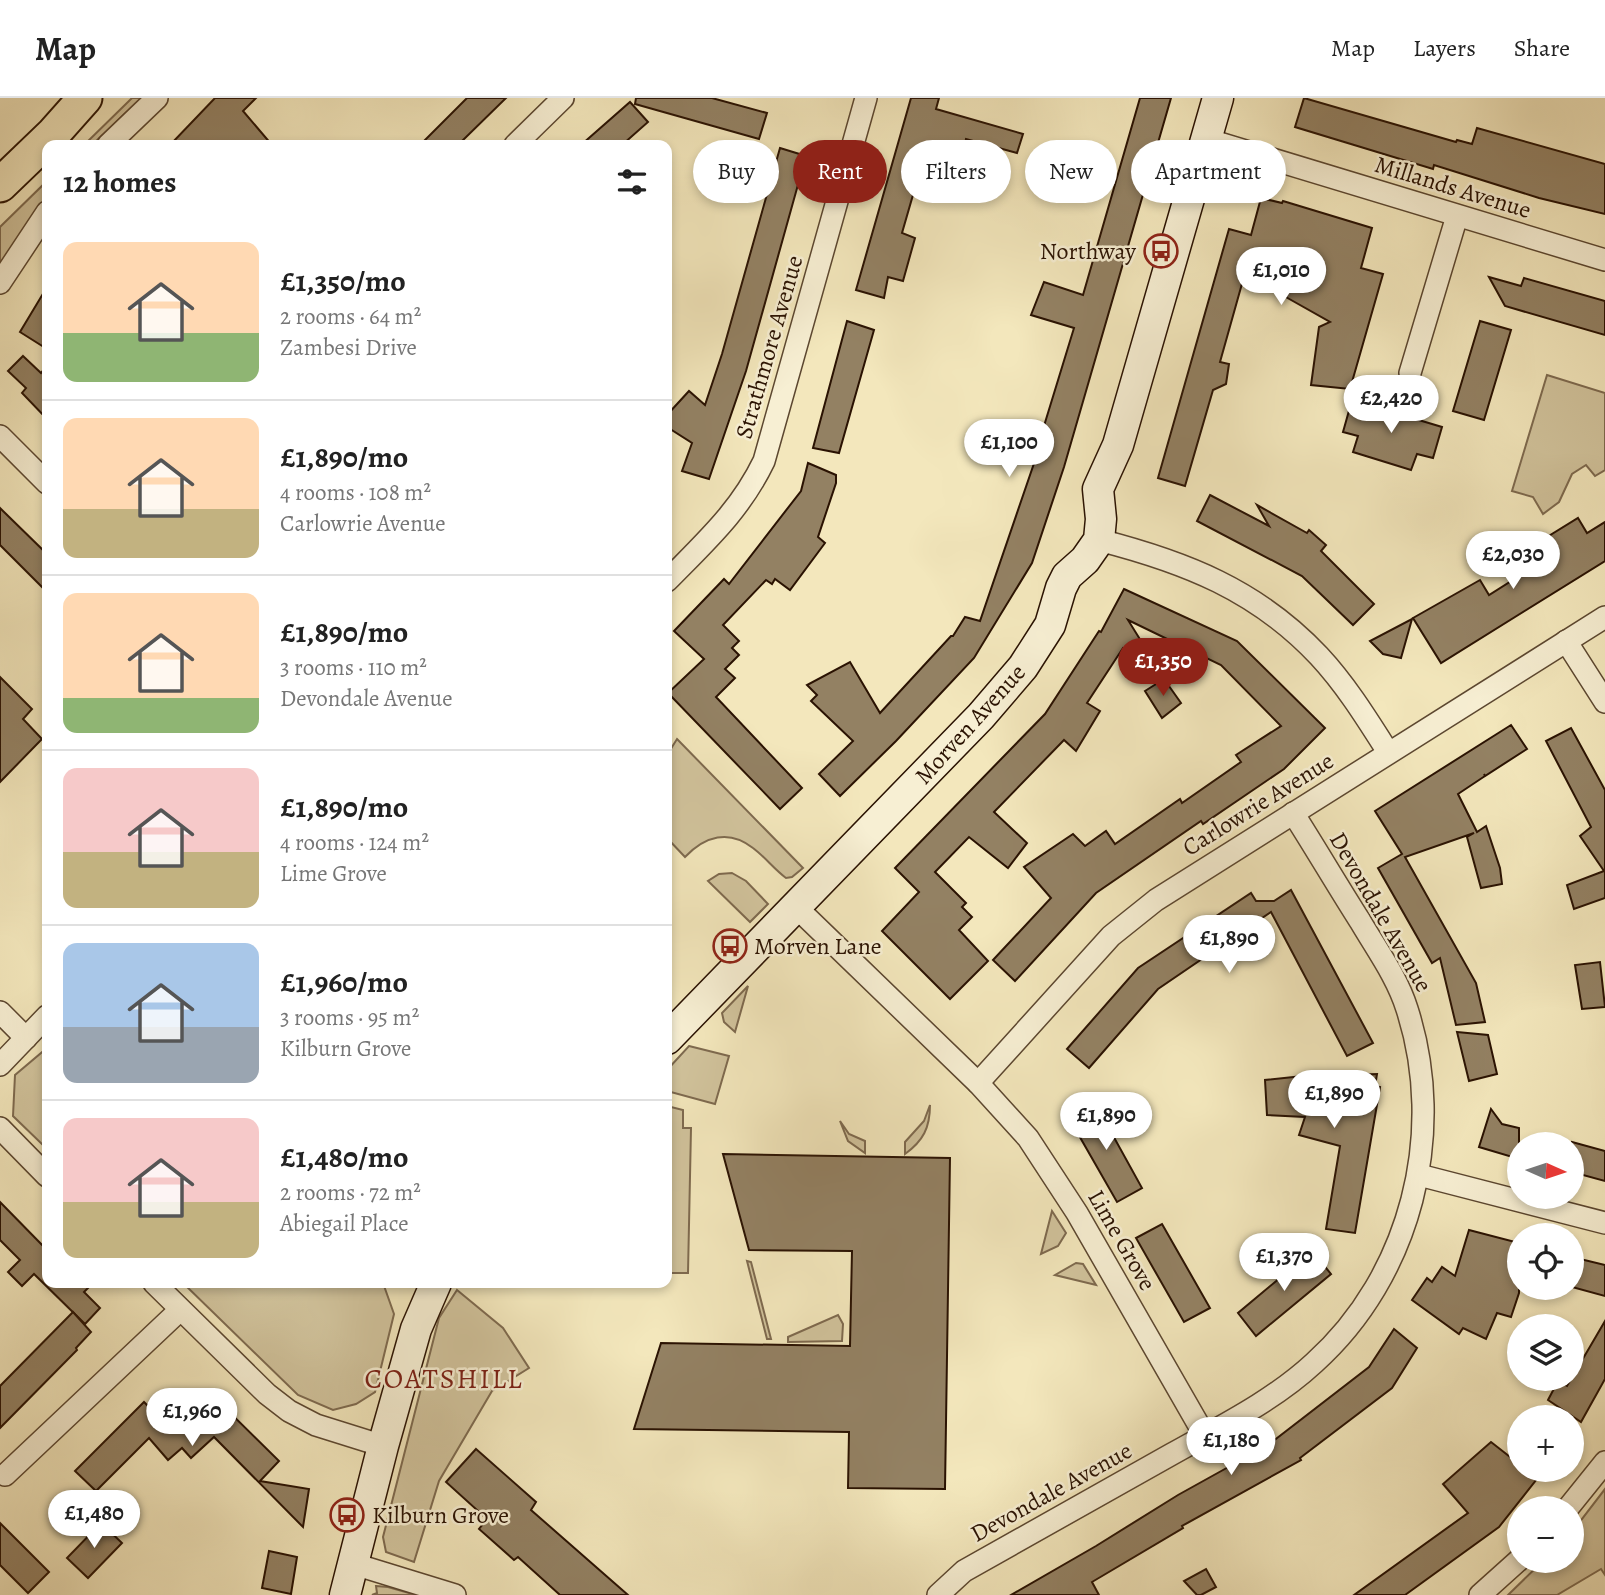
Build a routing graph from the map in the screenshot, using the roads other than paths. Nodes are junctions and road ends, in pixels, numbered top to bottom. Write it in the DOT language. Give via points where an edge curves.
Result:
graph roads {
  1 [pos="85,98"];
  2 [pos="157,98"];
  3 [pos="563,98"];
  4 [pos="866,98"];
  5 [pos="1217,98"];
  6 [pos="1206,139"];
  7 [pos="47,140"];
  8 [pos="113,140"];
  9 [pos="521,140"];
  10 [pos="42,145"];
  11 [pos="0,185"];
  12 [pos="1457,216"];
  13 [pos="42,220"];
  14 [pos="1605,260"];
  15 [pos="0,283"];
  16 [pos="1410,373"];
  17 [pos="0,436"];
  18 [pos="42,478"];
  19 [pos="1099,540"];
  20 [pos="672,576"];
  21 [pos="1605,617"];
  22 [pos="1566,641"];
  23 [pos="1605,702"];
  24 [pos="1388,752"];
  25 [pos="1293,813"];
  26 [pos="796,907"];
  27 [pos="0,1013"];
  28 [pos="42,1021"];
  29 [pos="672,1034"];
  30 [pos="26,1038"];
  31 [pos="0,1065"];
  32 [pos="978,1083"];
  33 [pos="0,1128"];
  34 [pos="42,1171"];
  35 [pos="1419,1175"];
  36 [pos="1605,1223"];
  37 [pos="159,1288"];
  38 [pos="434,1288"];
  39 [pos="180,1310"];
  40 [pos="1205,1436"];
  41 [pos="383,1446"];
  42 [pos="1605,1462"];
  43 [pos="5,1475"];
  44 [pos="1578,1496"];
  45 [pos="354,1564"];
  46 [pos="1507,1571"];
  47 [pos="345,1595"];
  48 [pos="455,1595"];
  49 [pos="938,1595"];
  50 [pos="1480,1595"];
  1 -- 7 [label="main road"];
  2 -- 8 [label="street"];
  3 -- 9 [label="street"];
  4 -- 20 [label="street, Strathmore Avenue" via="764,461 726,522"];
  5 -- 6 [label="street"];
  6 -- 12 [label="street, Millands Avenue"];
  6 -- 19 [label="street" via="1118,445 1098,489"];
  10 -- 11 [label="main road"];
  12 -- 14 [label="street, Millands Avenue"];
  12 -- 16 [label="street"];
  13 -- 15 [label="street"];
  17 -- 18 [label="street"];
  19 -- 24 [label="street" via="1187,566 1270,611 1319,656"];
  19 -- 26 [label="street, Morven Avenue" via="1067,576 1051,625 1004,691"];
  21 -- 22 [label="street, Carlowrie Avenue"];
  22 -- 23 [label="street"];
  22 -- 24 [label="street, Carlowrie Avenue"];
  24 -- 25 [label="street, Carlowrie Avenue"];
  25 -- 32 [label="street, Carlowrie Avenue" via="1156,900 1111,936"];
  25 -- 35 [label="street, Devondale Avenue" via="1398,985 1407,1009 1423,1100"];
  26 -- 29 [label="street, Morven Avenue"];
  26 -- 32 [label="street, Lime Grove"];
  27 -- 30 [label="street"];
  28 -- 30 [label="street"];
  30 -- 31 [label="street"];
  32 -- 40 [label="street, Lime Grove" via="1045,1160"];
  33 -- 34 [label="street"];
  35 -- 36 [label="street"];
  35 -- 40 [label="street, Devondale Avenue" via="1389,1263 1334,1343 1292,1381"];
  37 -- 39 [label="street"];
  38 -- 41 [label="street" via="416,1329"];
  39 -- 41 [label="street" via="289,1411 316,1425"];
  39 -- 43 [label="street"];
  40 -- 49 [label="street, Devondale Avenue" via="964,1571"];
  41 -- 45 [label="street"];
  42 -- 44 [label="street"];
  45 -- 47 [label="street"];
  45 -- 48 [label="street"];
  46 -- 50 [label="street"];
}
